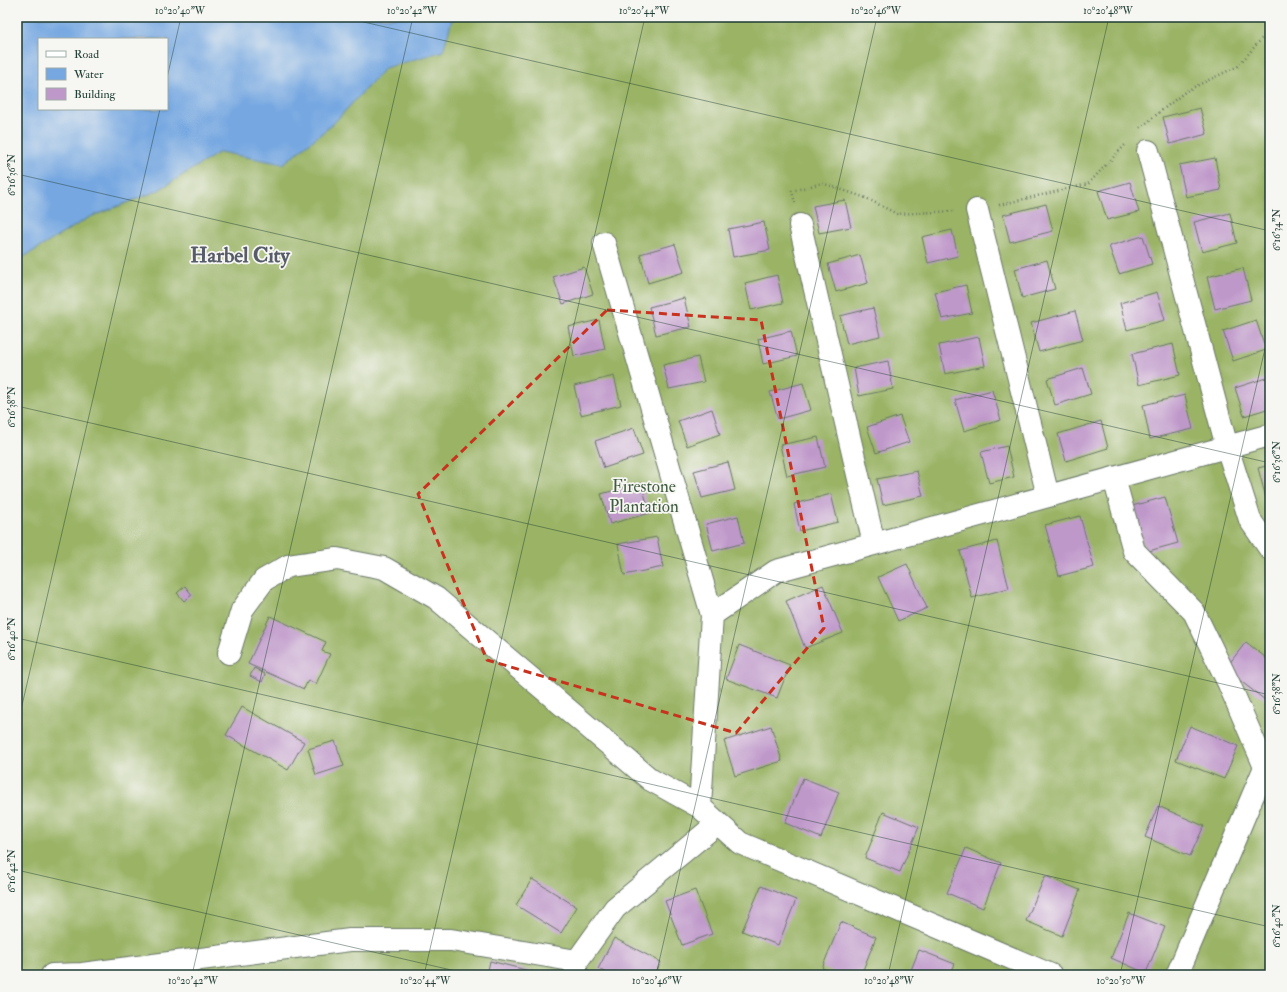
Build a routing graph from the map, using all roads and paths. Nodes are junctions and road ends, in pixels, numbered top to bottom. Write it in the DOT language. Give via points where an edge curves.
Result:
graph roads {
  1 [pos="1270,29"];
  2 [pos="1140,129"];
  3 [pos="1129,140"];
  4 [pos="1148,151"];
  5 [pos="977,210"];
  6 [pos="800,225"];
  7 [pos="604,244"];
  8 [pos="1270,435"];
  9 [pos="1227,447"];
  10 [pos="1114,478"];
  11 [pos="1048,496"];
  12 [pos="874,544"];
  13 [pos="1270,549"];
  14 [pos="712,615"];
  15 [pos="229,653"];
  16 [pos="1268,764"];
  17 [pos="700,807"];
  18 [pos="718,823"];
  19 [pos="576,968"];
  20 [pos="52,975"];
  21 [pos="1051,975"];
  22 [pos="1177,975"];
  1 -- 2 [label="path" via="1238,66 1186,91"];
  3 -- 5 [label="path" via="1088,184"];
  4 -- 9 [label="street"];
  5 -- 6 [label="path" via="897,214 866,198 822,183 792,191"];
  5 -- 11 [label="street"];
  6 -- 12 [label="street"];
  7 -- 14 [label="street"];
  8 -- 9 [label="street"];
  9 -- 10 [label="street"];
  9 -- 13 [label="street" via="1250,520"];
  10 -- 11 [label="street"];
  10 -- 16 [label="street" via="1134,551 1194,612"];
  11 -- 12 [label="street"];
  12 -- 14 [label="street" via="776,571"];
  14 -- 17 [label="street"];
  15 -- 17 [label="street" via="242,610 264,580 288,566 337,559 384,568 436,598 651,780"];
  16 -- 22 [label="street"];
  17 -- 18 [label="street"];
  18 -- 19 [label="street" via="615,908"];
  18 -- 21 [label="street" via="740,843"];
  19 -- 20 [label="street" via="451,940 350,940 82,974"];
}
